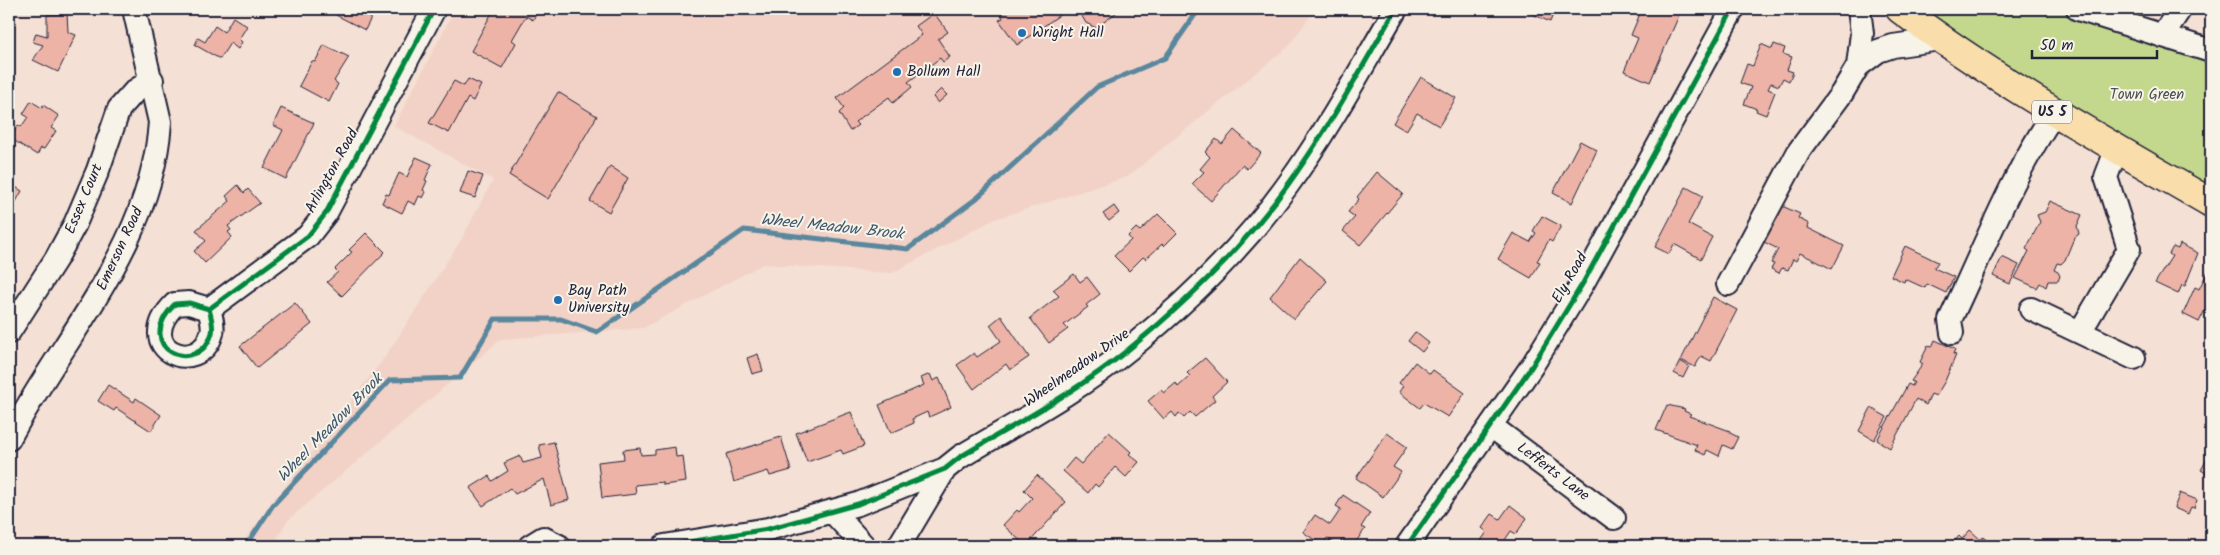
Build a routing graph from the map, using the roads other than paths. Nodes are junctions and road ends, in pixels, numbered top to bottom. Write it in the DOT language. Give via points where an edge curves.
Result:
graph roads {
  1 [pos="134,9"];
  2 [pos="434,9"];
  3 [pos="1396,9"];
  4 [pos="1734,9"];
  5 [pos="1859,9"];
  6 [pos="1900,9"];
  7 [pos="2078,9"];
  8 [pos="2180,9"];
  9 [pos="2162,36"];
  10 [pos="1940,39"];
  11 [pos="2211,51"];
  12 [pos="1858,66"];
  13 [pos="152,80"];
  14 [pos="2054,113"];
  15 [pos="2116,148"];
  16 [pos="2211,203"];
  17 [pos="1728,284"];
  18 [pos="210,309"];
  19 [pos="2031,309"];
  20 [pos="11,326"];
  21 [pos="2080,332"];
  22 [pos="1952,333"];
  23 [pos="2134,358"];
  24 [pos="1492,426"];
  25 [pos="9,439"];
  26 [pos="945,470"];
  27 [pos="832,511"];
  28 [pos="1614,518"];
  29 [pos="530,546"];
  30 [pos="559,546"];
  31 [pos="664,546"];
  32 [pos="864,546"];
  33 [pos="899,546"];
  34 [pos="1407,546"];
  1 -- 13 [label="street, Emerson Road"];
  2 -- 18 [label="street, Arlington Road" via="326,213 308,236"];
  3 -- 26 [label="street, Wheelmeadow Drive" via="1339,107 1287,186 1254,228 1202,283 1128,350 1062,396 960,457"];
  4 -- 24 [label="street, Ely Road" via="1583,283"];
  5 -- 12 [label="street" via="1862,33"];
  6 -- 10 [label="main road, US 5"];
  7 -- 9 [label="street"];
  8 -- 9 [label="street"];
  9 -- 11 [label="street"];
  10 -- 12 [label="street" via="1886,48"];
  10 -- 14 [label="main road, US 5"];
  12 -- 17 [label="street" via="1799,151"];
  13 -- 20 [label="street, Essex Court" via="128,97 119,109 75,224 56,260"];
  13 -- 25 [label="street, Emerson Road" via="158,108 159,139 146,193 132,232 103,288"];
  14 -- 15 [label="main road, US 5"];
  14 -- 22 [label="street" via="2013,188 1950,320"];
  15 -- 16 [label="main road, US 5"];
  15 -- 21 [label="street" via="2106,176 2129,249"];
  19 -- 21 [label="street"];
  21 -- 23 [label="street"];
  24 -- 28 [label="street, Lefferts Lane"];
  24 -- 34 [label="street, Ely Road"];
  26 -- 27 [label="street, Wheelmeadow Drive" via="888,494"];
  26 -- 33 [label="street"];
  27 -- 31 [label="street, Wheelmeadow Drive" via="768,529"];
  27 -- 32 [label="street"];
  29 -- 30 [label="street" via="543,538"];
}
